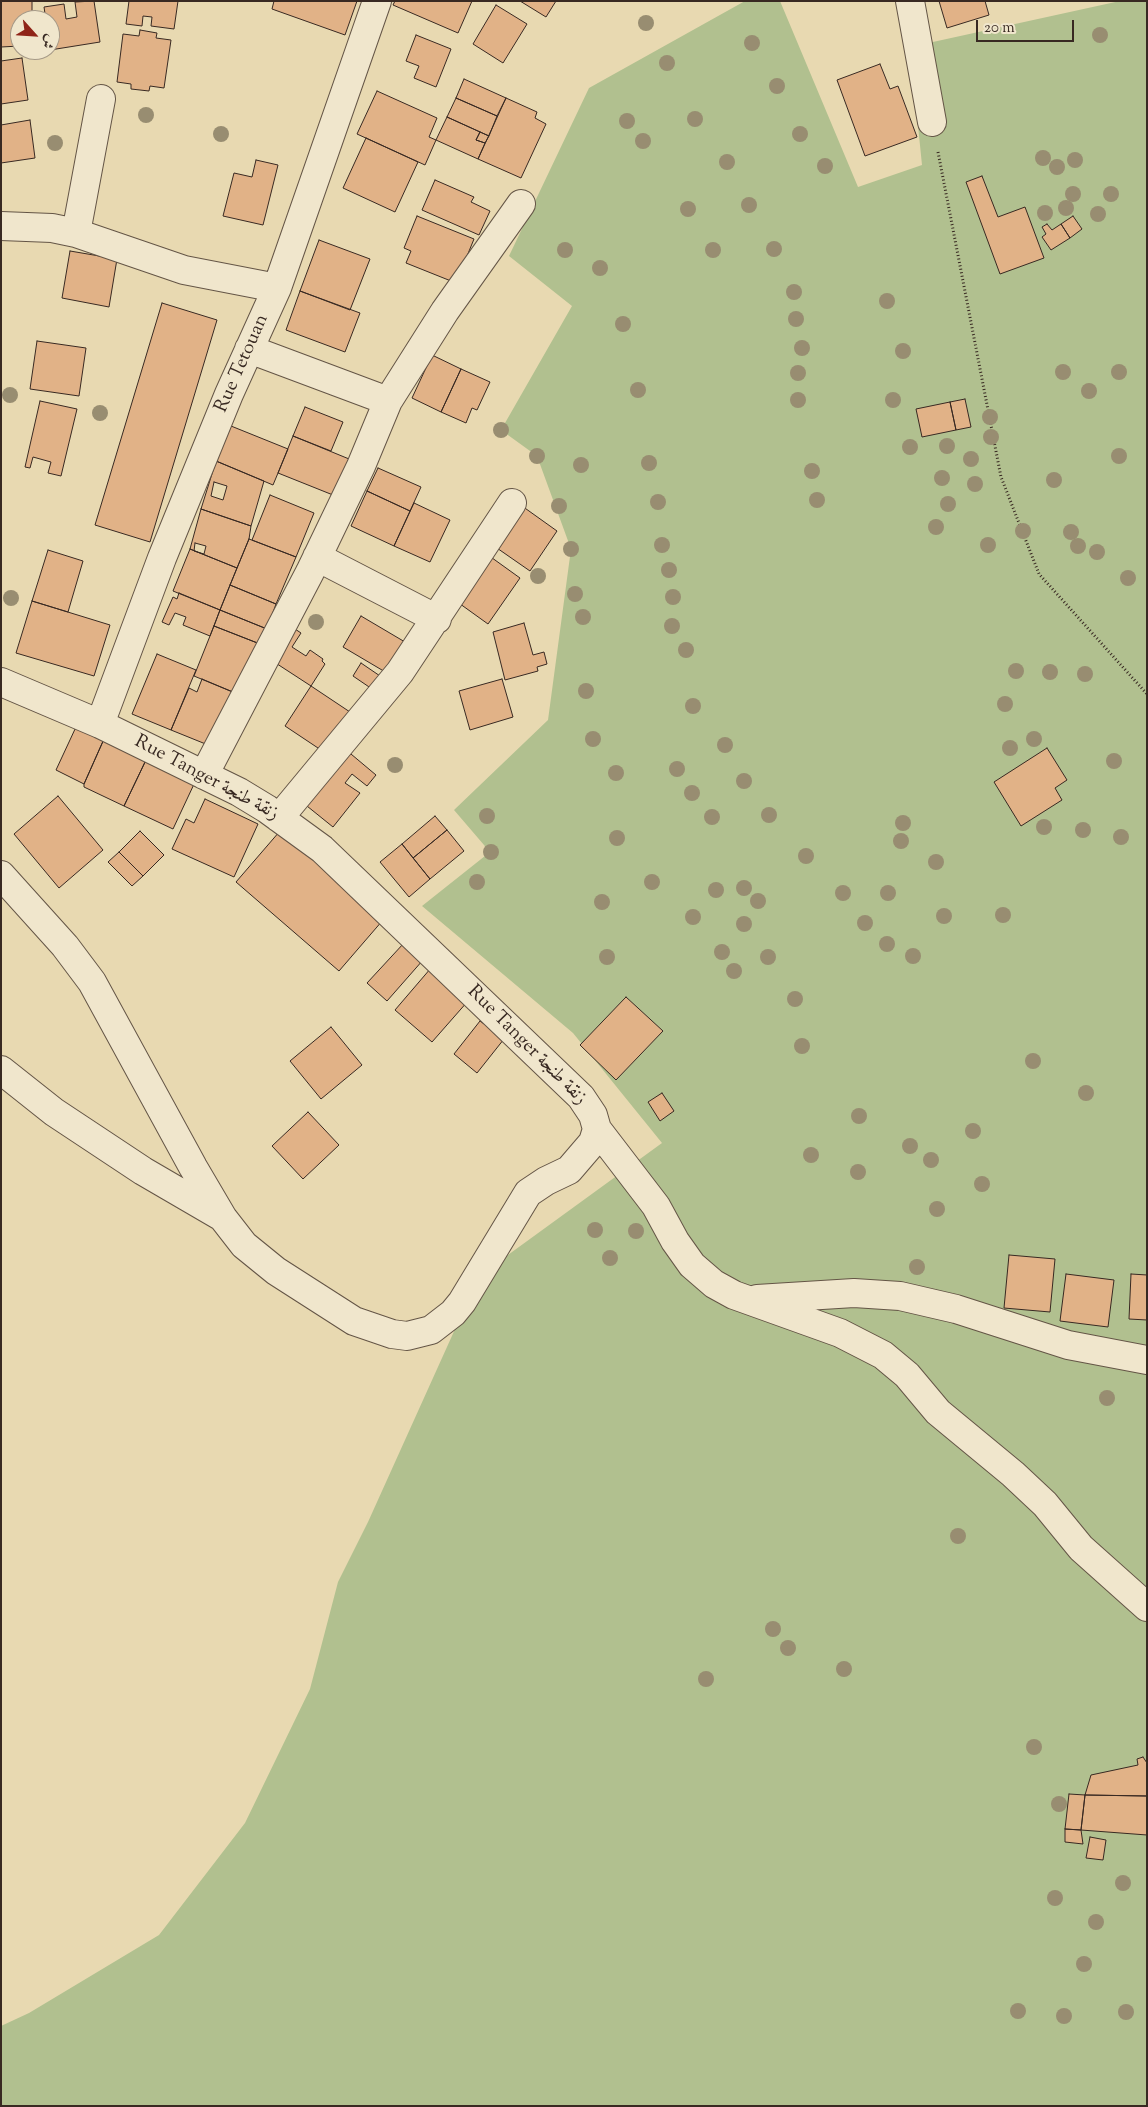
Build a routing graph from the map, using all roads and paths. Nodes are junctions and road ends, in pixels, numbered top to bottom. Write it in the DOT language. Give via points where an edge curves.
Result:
graph roads {
  1 [pos="377,1"];
  2 [pos="910,1"];
  3 [pos="101,100"];
  4 [pos="932,122"];
  5 [pos="521,204"];
  6 [pos="1,226"];
  7 [pos="76,233"];
  8 [pos="277,288"];
  9 [pos="249,349"];
  10 [pos="388,401"];
  11 [pos="512,503"];
  12 [pos="317,557"];
  13 [pos="437,619"];
  14 [pos="1,682"];
  15 [pos="1147,694"];
  16 [pos="100,724"];
  17 [pos="204,775"];
  18 [pos="279,818"];
  19 [pos="1,876"];
  20 [pos="1,1070"];
  21 [pos="597,1129"];
  22 [pos="223,1218"];
  23 [pos="746,1299"];
  24 [pos="1147,1360"];
  25 [pos="1147,1607"];
  1 -- 8 [label="street, Rue Tetouan"];
  2 -- 4 [label="street"];
  3 -- 7 [label="street"];
  4 -- 15 [label="path" via="1001,477 1039,574"];
  5 -- 10 [label="street" via="429,334"];
  6 -- 7 [label="street" via="52,228"];
  7 -- 8 [label="street" via="184,270"];
  8 -- 9 [label="street, Rue Tetouan"];
  9 -- 10 [label="street"];
  9 -- 16 [label="street, Rue Tetouan" via="166,549"];
  10 -- 12 [label="street"];
  11 -- 13 [label="street"];
  12 -- 13 [label="street"];
  12 -- 17 [label="street"];
  13 -- 18 [label="street" via="400,672"];
  14 -- 16 [label="street, Rue Tanger زنقة طنجة"];
  16 -- 17 [label="street, Rue Tanger زنقة طنجة"];
  17 -- 18 [label="street, Rue Tanger زنقة طنجة" via="239,792"];
  18 -- 21 [label="street, Rue Tanger زنقة طنجة" via="322,848 568,1084 593,1114"];
  19 -- 22 [label="street" via="65,946 92,982"];
  20 -- 22 [label="street" via="54,1112 143,1171"];
  21 -- 22 [label="street" via="593,1142 569,1170 528,1194 462,1302 447,1318 422,1334 392,1334 354,1321 276,1271 244,1245"];
  21 -- 23 [label="street, Rue Tanger زنقة طنجة" via="656,1206 692,1265 714,1284"];
  23 -- 24 [label="street" via="854,1293 900,1296 1068,1345"];
  23 -- 25 [label="street, Rue Tanger زنقة طنجة" via="840,1333 895,1365 938,1412 1013,1474 1045,1504 1081,1548"];
}
